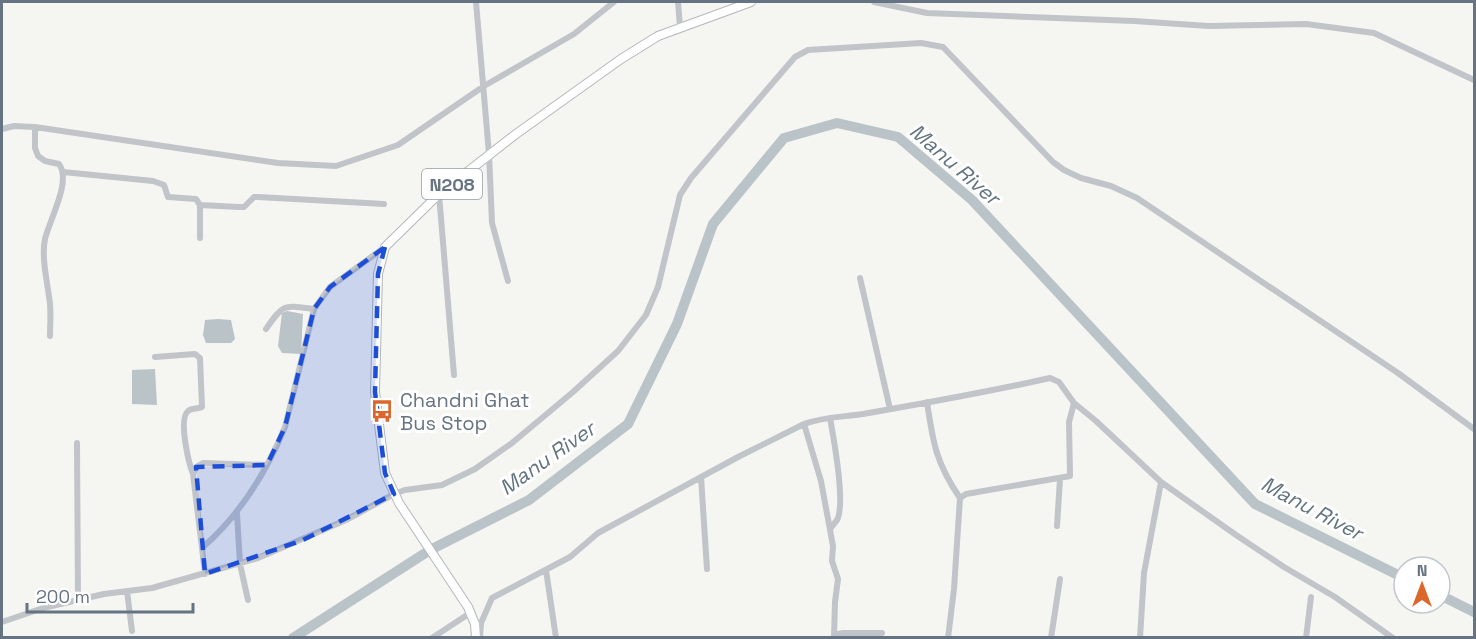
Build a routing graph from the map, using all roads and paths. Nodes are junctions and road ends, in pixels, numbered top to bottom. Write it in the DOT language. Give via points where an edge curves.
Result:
graph roads {
  1 [pos="476,2"];
  2 [pos="614,2"];
  3 [pos="678,2"];
  4 [pos="751,2"];
  5 [pos="874,2"];
  6 [pos="680,27"];
  7 [pos="1474,80"];
  8 [pos="484,86"];
  9 [pos="35,127"];
  10 [pos="2,129"];
  11 [pos="489,154"];
  12 [pos="63,172"];
  13 [pos="439,194"];
  14 [pos="384,204"];
  15 [pos="200,205"];
  16 [pos="200,238"];
  17 [pos="385,247"];
  18 [pos="860,278"];
  19 [pos="508,281"];
  20 [pos="315,309"];
  21 [pos="266,329"];
  22 [pos="50,336"];
  23 [pos="155,357"];
  24 [pos="454,375"];
  25 [pos="927,402"];
  26 [pos="1074,403"];
  27 [pos="890,409"];
  28 [pos="830,418"];
  29 [pos="804,424"];
  30 [pos="1474,429"];
  31 [pos="77,443"];
  32 [pos="267,465"];
  33 [pos="194,474"];
  34 [pos="701,477"];
  35 [pos="1060,479"];
  36 [pos="1161,482"];
  37 [pos="394,494"];
  38 [pos="960,498"];
  39 [pos="237,514"];
  40 [pos="1057,526"];
  41 [pos="830,529"];
  42 [pos="202,548"];
  43 [pos="240,564"];
  44 [pos="707,569"];
  45 [pos="546,570"];
  46 [pos="205,574"];
  47 [pos="1060,579"];
  48 [pos="127,591"];
  49 [pos="1311,597"];
  50 [pos="78,600"];
  51 [pos="248,600"];
  52 [pos="469,610"];
  53 [pos="2,622"];
  54 [pos="132,632"];
  55 [pos="882,633"];
  56 [pos="834,636"];
  57 [pos="432,638"];
  58 [pos="478,638"];
  59 [pos="556,638"];
  60 [pos="948,638"];
  61 [pos="1052,638"];
  62 [pos="1140,638"];
  63 [pos="1306,638"];
  64 [pos="1393,638"];
  1 -- 8 [label="street"];
  2 -- 8 [label="street" via="574,34"];
  3 -- 6 [label="street"];
  4 -- 6 [label="highway, N208"];
  5 -- 7 [label="street" via="927,13 1209,26 1306,24 1374,33"];
  6 -- 11 [label="highway, N208" via="621,59"];
  8 -- 9 [label="street" via="398,145 336,166 278,163"];
  8 -- 11 [label="street"];
  9 -- 10 [label="street"];
  9 -- 12 [label="street" via="38,156 59,164"];
  11 -- 13 [label="highway, N208"];
  11 -- 19 [label="street" via="492,228"];
  12 -- 15 [label="street" via="160,182 168,197 196,199"];
  12 -- 22 [label="street" via="60,200 44,242"];
  13 -- 17 [label="highway, N208"];
  13 -- 24 [label="street"];
  14 -- 15 [label="street" via="254,197 244,207"];
  15 -- 16 [label="street"];
  17 -- 20 [label="street" via="330,287"];
  17 -- 37 [label="highway" via="378,274 375,392 386,473"];
  18 -- 27 [label="street"];
  20 -- 21 [label="street" via="283,308"];
  20 -- 32 [label="street" via="285,427"];
  23 -- 33 [label="street" via="195,354 200,358 202,407 187,412 185,423 186,456"];
  25 -- 26 [label="street" via="1050,378 1059,382"];
  25 -- 27 [label="street"];
  25 -- 38 [label="street" via="933,447"];
  26 -- 35 [label="street" via="1069,422 1070,476"];
  26 -- 36 [label="street"];
  27 -- 28 [label="street"];
  28 -- 29 [label="street"];
  28 -- 41 [label="street" via="839,497 838,517"];
  29 -- 34 [label="street"];
  29 -- 41 [label="street"];
  30 -- 37 [label="street" via="1398,373 1137,198 1064,170 943,47 921,43 845,47 808,50 795,57 691,178 680,195 650,306 618,351 512,443 475,469 442,485"];
  31 -- 50 [label="street"];
  32 -- 33 [label="street" via="203,463"];
  32 -- 39 [label="street"];
  33 -- 42 [label="street"];
  34 -- 44 [label="street"];
  34 -- 45 [label="street" via="598,533 570,557"];
  35 -- 38 [label="street"];
  35 -- 40 [label="street"];
  36 -- 62 [label="street" via="1144,573"];
  36 -- 64 [label="street"];
  37 -- 43 [label="street" via="346,520"];
  37 -- 52 [label="highway"];
  38 -- 60 [label="street"];
  39 -- 42 [label="street"];
  39 -- 43 [label="street"];
  41 -- 56 [label="street" via="832,561 838,579"];
  42 -- 46 [label="street"];
  43 -- 46 [label="street"];
  43 -- 51 [label="street"];
  45 -- 58 [label="street" via="492,598"];
  45 -- 59 [label="street"];
  46 -- 48 [label="street"];
  47 -- 61 [label="street"];
  48 -- 50 [label="street"];
  48 -- 54 [label="street"];
  49 -- 63 [label="street"];
  50 -- 53 [label="street"];
  52 -- 57 [label="street"];
  52 -- 58 [label="highway"];
  55 -- 56 [label="street"];
}
